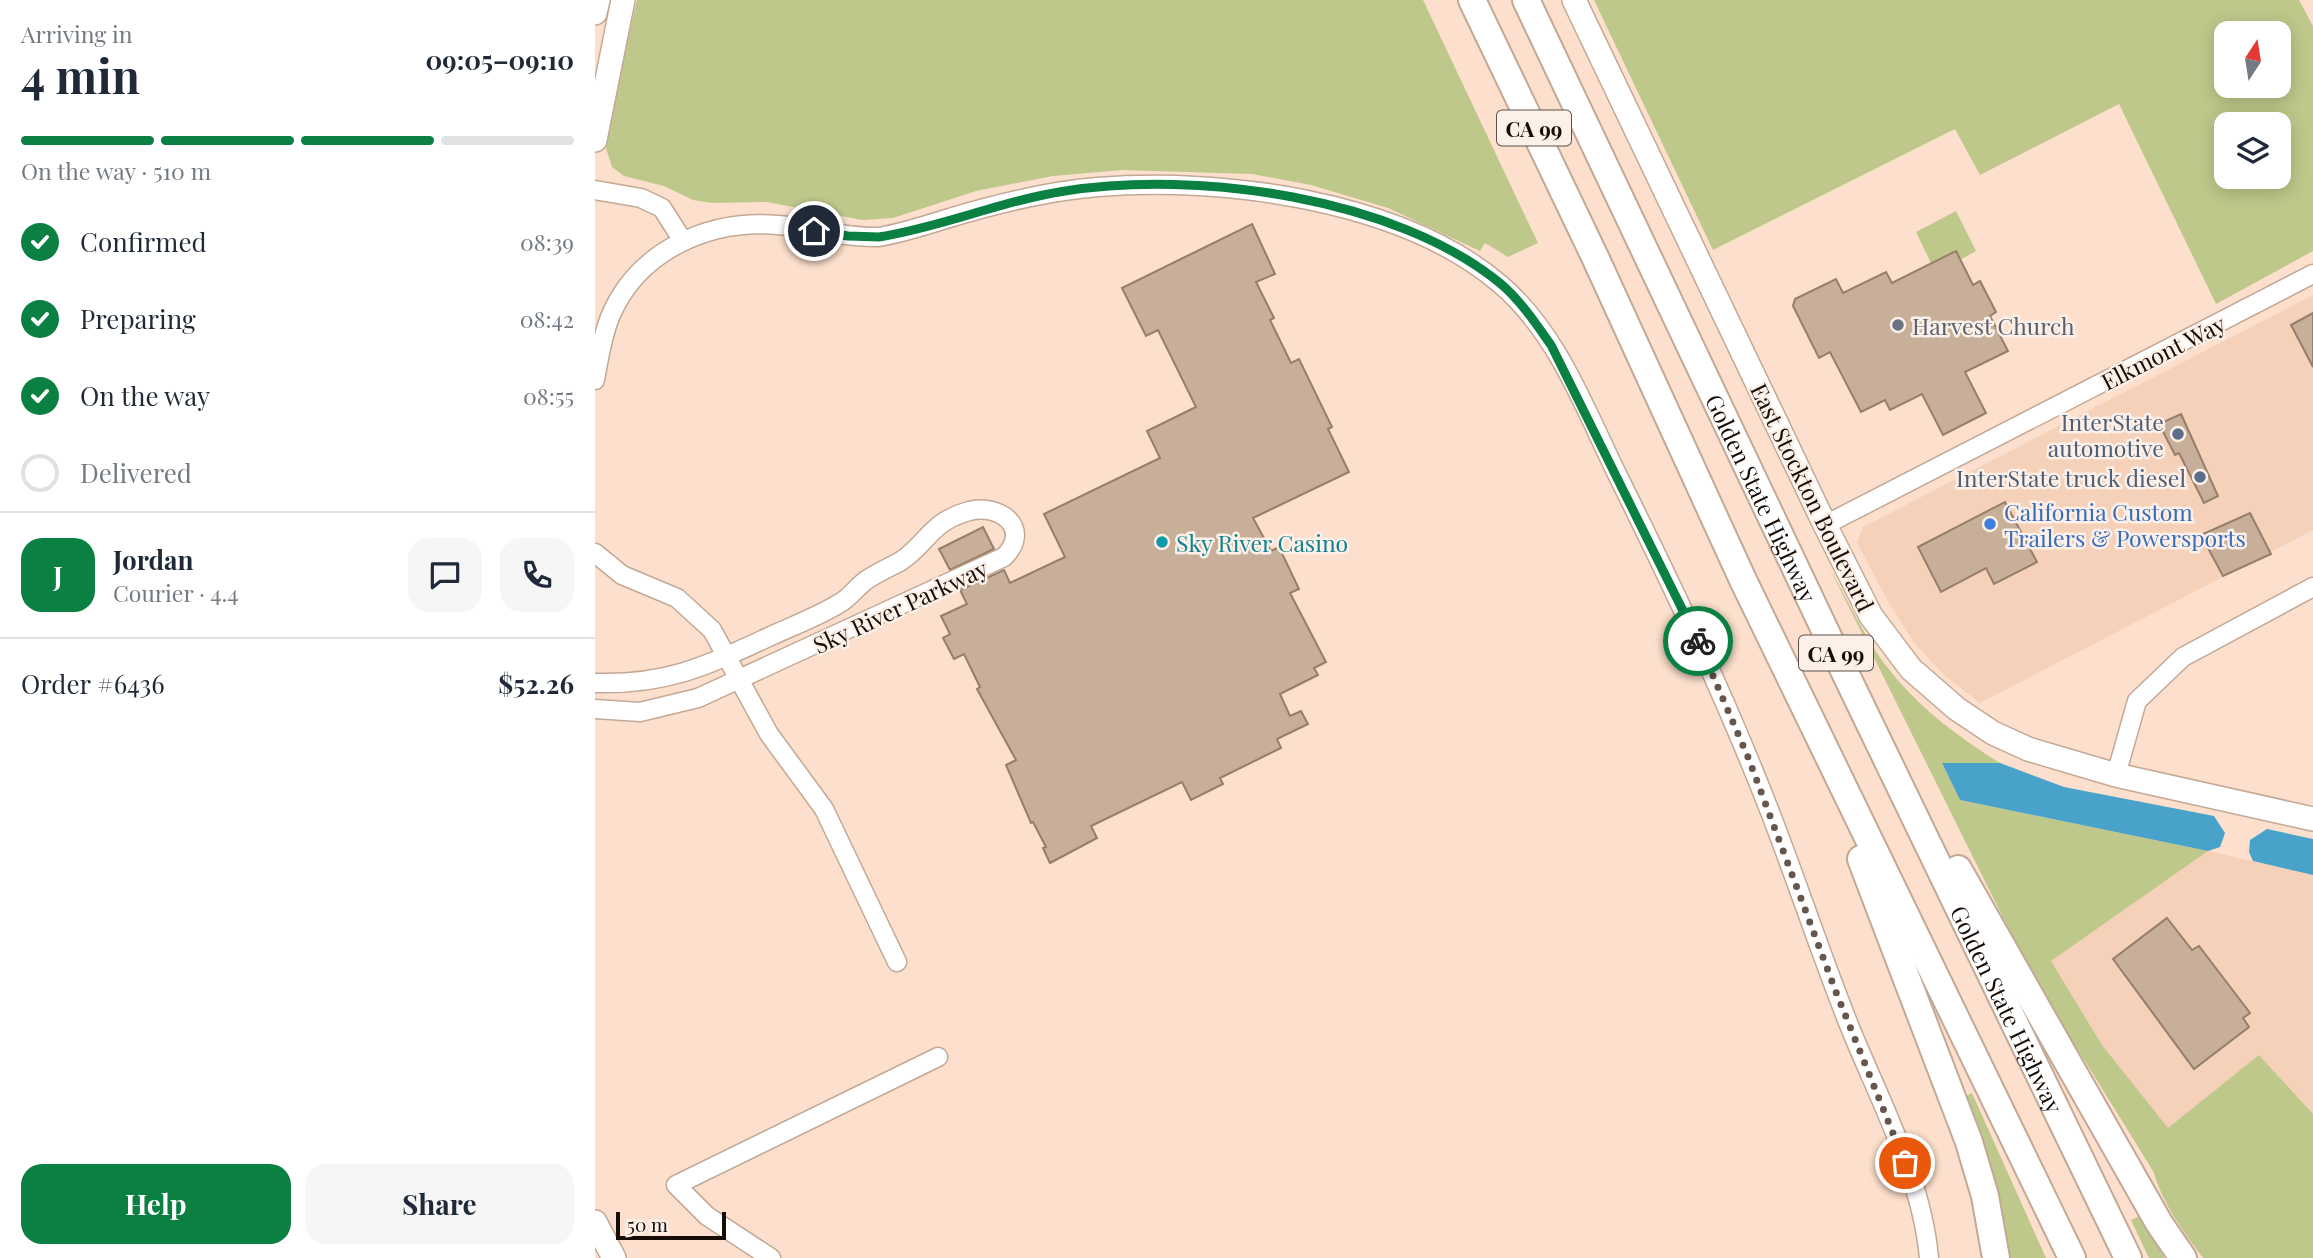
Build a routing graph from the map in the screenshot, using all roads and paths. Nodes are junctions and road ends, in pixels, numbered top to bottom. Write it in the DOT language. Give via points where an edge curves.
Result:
graph roads {
  1 [pos="598,0"];
  2 [pos="613,0"];
  3 [pos="623,0"];
  4 [pos="1472,0"];
  5 [pos="1527,0"];
  6 [pos="1574,0"];
  7 [pos="595,13"];
  8 [pos="596,130"];
  9 [pos="595,190"];
  10 [pos="683,241"];
  11 [pos="2313,274"];
  12 [pos="595,380"];
  13 [pos="1825,525"];
  14 [pos="595,553"];
  15 [pos="2313,587"];
  16 [pos="726,657"];
  17 [pos="739,680"];
  18 [pos="595,683"];
  19 [pos="1850,683"];
  20 [pos="595,709"];
  21 [pos="2116,775"];
  22 [pos="1849,799"];
  23 [pos="2313,819"];
  24 [pos="897,962"];
  25 [pos="938,1057"];
  26 [pos="595,1222"];
  27 [pos="614,1258"];
  28 [pos="771,1258"];
  29 [pos="1929,1258"];
  30 [pos="1996,1258"];
  31 [pos="2072,1258"];
  32 [pos="2128,1258"];
  33 [pos="2183,1258"];
  1 -- 7 [label="main road"];
  2 -- 8 [label="main road" via="596,86"];
  3 -- 8 [label="main road"];
  4 -- 22 [label="highway, CA 99"];
  5 -- 19 [label="highway, Golden State Highway / CA 99"];
  6 -- 13 [label="main road, East Stockton Boulevard"];
  9 -- 10 [label="street" via="641,198 663,208"];
  10 -- 12 [label="street" via="657,256 625,290 605,330"];
  10 -- 29 [label="street" via="720,228 758,224 879,237 1066,191 1205,186 1296,198 1381,221 1434,243 1503,286 1564,366 1721,693 1911,1178"];
  11 -- 13 [label="street, Elkmont Way"];
  13 -- 21 [label="main road, East Stockton Boulevard" via="1871,616 1934,691 1993,733 2028,749"];
  14 -- 16 [label="street" via="622,575 664,591 690,608 712,630"];
  15 -- 21 [label="street" via="2183,657 2137,701"];
  16 -- 17 [label="street"];
  16 -- 17 [label="street, Sky River Parkway" via="838,605 867,579 902,560 935,527 957,515 988,509 1003,514 1012,526 1014,539 1004,557"];
  16 -- 18 [label="street, Sky River Parkway" via="674,677"];
  17 -- 20 [label="street, Sky River Parkway" via="663,708 640,712"];
  17 -- 24 [label="street" via="769,734 824,808"];
  19 -- 32 [label="highway, Golden State Highway / CA 99"];
  19 -- 33 [label="highway"];
  21 -- 23 [label="main road, East Stockton Boulevard"];
  22 -- 30 [label="highway" via="1859,853 1977,1165"];
  22 -- 31 [label="highway, CA 99"];
  25 -- 28 [label="street" via="676,1185 707,1216"];
  26 -- 27 [label="main road"];
}
